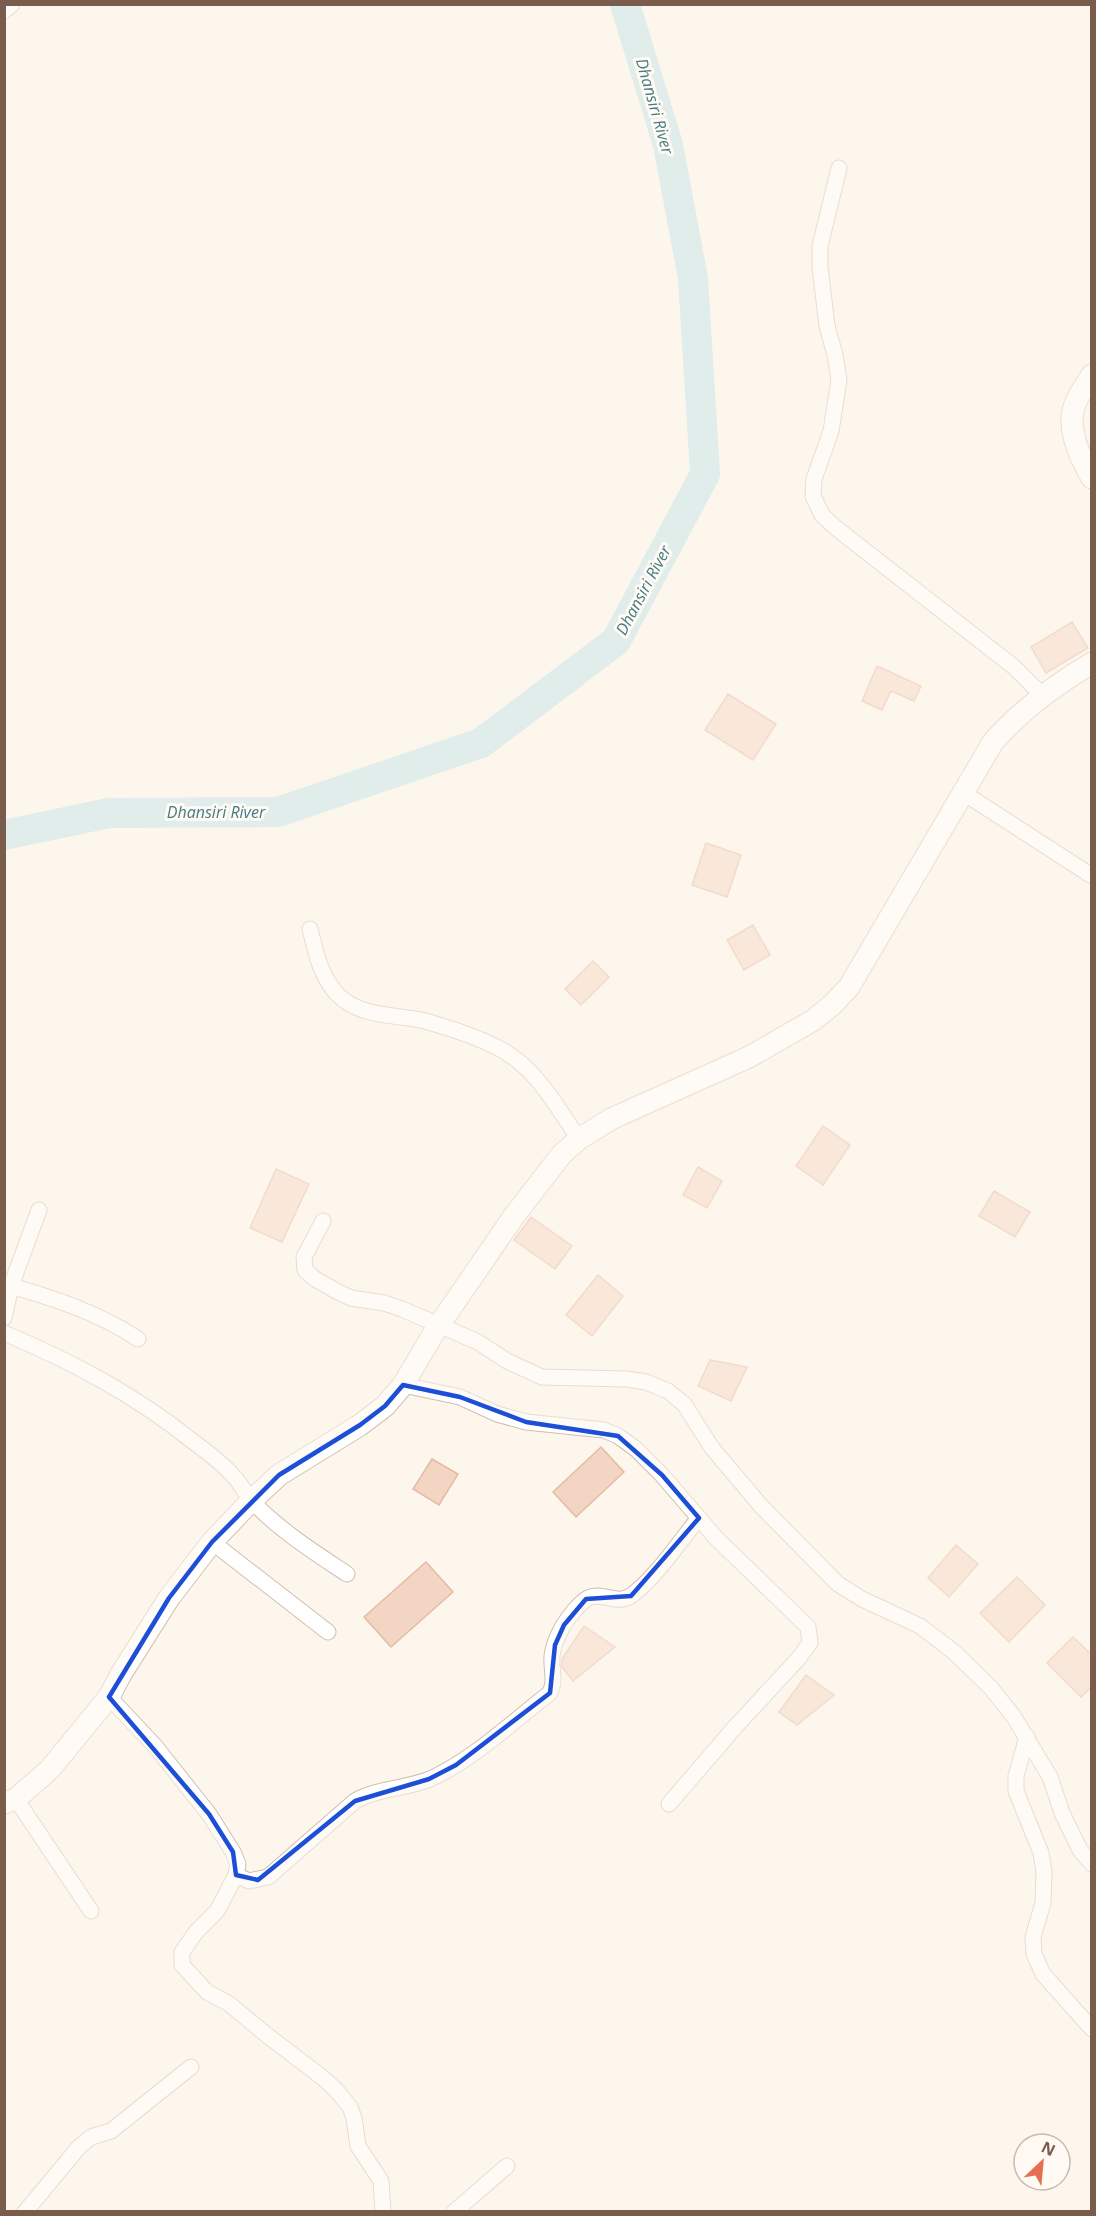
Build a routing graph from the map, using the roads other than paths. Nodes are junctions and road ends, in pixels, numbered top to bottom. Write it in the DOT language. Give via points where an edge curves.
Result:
graph roads {
  1 [pos="12,4"];
  2 [pos="4,11"];
  3 [pos="839,168"];
  4 [pos="1092,375"];
  5 [pos="1092,478"];
  6 [pos="1092,663"];
  7 [pos="1042,695"];
  8 [pos="962,792"];
  9 [pos="1092,876"];
  10 [pos="310,929"];
  11 [pos="579,1139"];
  12 [pos="39,1210"];
  13 [pos="323,1221"];
  14 [pos="11,1286"];
  15 [pos="5,1308"];
  16 [pos="437,1328"];
  17 [pos="4,1333"];
  18 [pos="138,1339"];
  19 [pos="407,1378"];
  20 [pos="251,1501"];
  21 [pos="699,1518"];
  22 [pos="212,1542"];
  23 [pos="347,1574"];
  24 [pos="328,1632"];
  25 [pos="109,1697"];
  26 [pos="1027,1737"];
  27 [pos="10,1801"];
  28 [pos="669,1804"];
  29 [pos="1092,1864"];
  30 [pos="236,1875"];
  31 [pos="92,1911"];
  32 [pos="1092,2029"];
  33 [pos="191,2067"];
  34 [pos="507,2166"];
  35 [pos="25,2211"];
  36 [pos="383,2211"];
  37 [pos="454,2211"];
  1 -- 2 [label="street"];
  3 -- 7 [label="street" via="820,246 820,267 839,380 813,496 822,515 836,528 1014,667"];
  4 -- 5 [label="street" via="1075,405 1071,423"];
  6 -- 7 [label="street"];
  7 -- 8 [label="street" via="993,742"];
  8 -- 9 [label="street"];
  8 -- 11 [label="street" via="849,987 832,1005 749,1057 612,1119"];
  10 -- 11 [label="street" via="318,964 339,996 375,1013 423,1021 507,1053 540,1083"];
  11 -- 16 [label="street" via="562,1154 514,1216"];
  12 -- 14 [label="street"];
  13 -- 16 [label="street" via="304,1257 305,1270 351,1298 402,1309"];
  14 -- 15 [label="street"];
  14 -- 18 [label="street" via="86,1311 117,1324"];
  16 -- 19 [label="street"];
  16 -- 26 [label="street" via="478,1342 542,1377 626,1379 668,1391 684,1404 712,1448 760,1506 838,1584 920,1626 954,1652 991,1689"];
  17 -- 20 [label="street" via="123,1391 195,1443 236,1479"];
  19 -- 20 [label="street" via="385,1406 279,1474"];
  19 -- 21 [label="street" via="526,1422 604,1430 618,1436 663,1475"];
  20 -- 22 [label="street"];
  20 -- 23 [label="street"];
  21 -- 28 [label="street" via="808,1627 810,1643"];
  21 -- 30 [label="street" via="631,1596 619,1600 594,1596 586,1599 564,1625 555,1645 550,1693 475,1751 429,1779 369,1793 355,1801 268,1877 249,1881"];
  22 -- 24 [label="street"];
  22 -- 25 [label="street" via="169,1598"];
  25 -- 27 [label="street" via="50,1769"];
  25 -- 30 [label="street" via="155,1746 209,1814 233,1852 238,1864"];
  26 -- 29 [label="street" via="1050,1777 1080,1850"];
  26 -- 32 [label="street" via="1016,1791 1041,1853 1044,1872 1043,1903 1033,1937 1034,1954 1043,1974"];
  27 -- 31 [label="street"];
  30 -- 36 [label="street" via="217,1911 187,1943 182,1965 207,1992 228,2002 337,2091 350,2107 358,2146 381,2181"];
  33 -- 35 [label="street" via="111,2131 91,2137"];
  34 -- 37 [label="street"];
}
